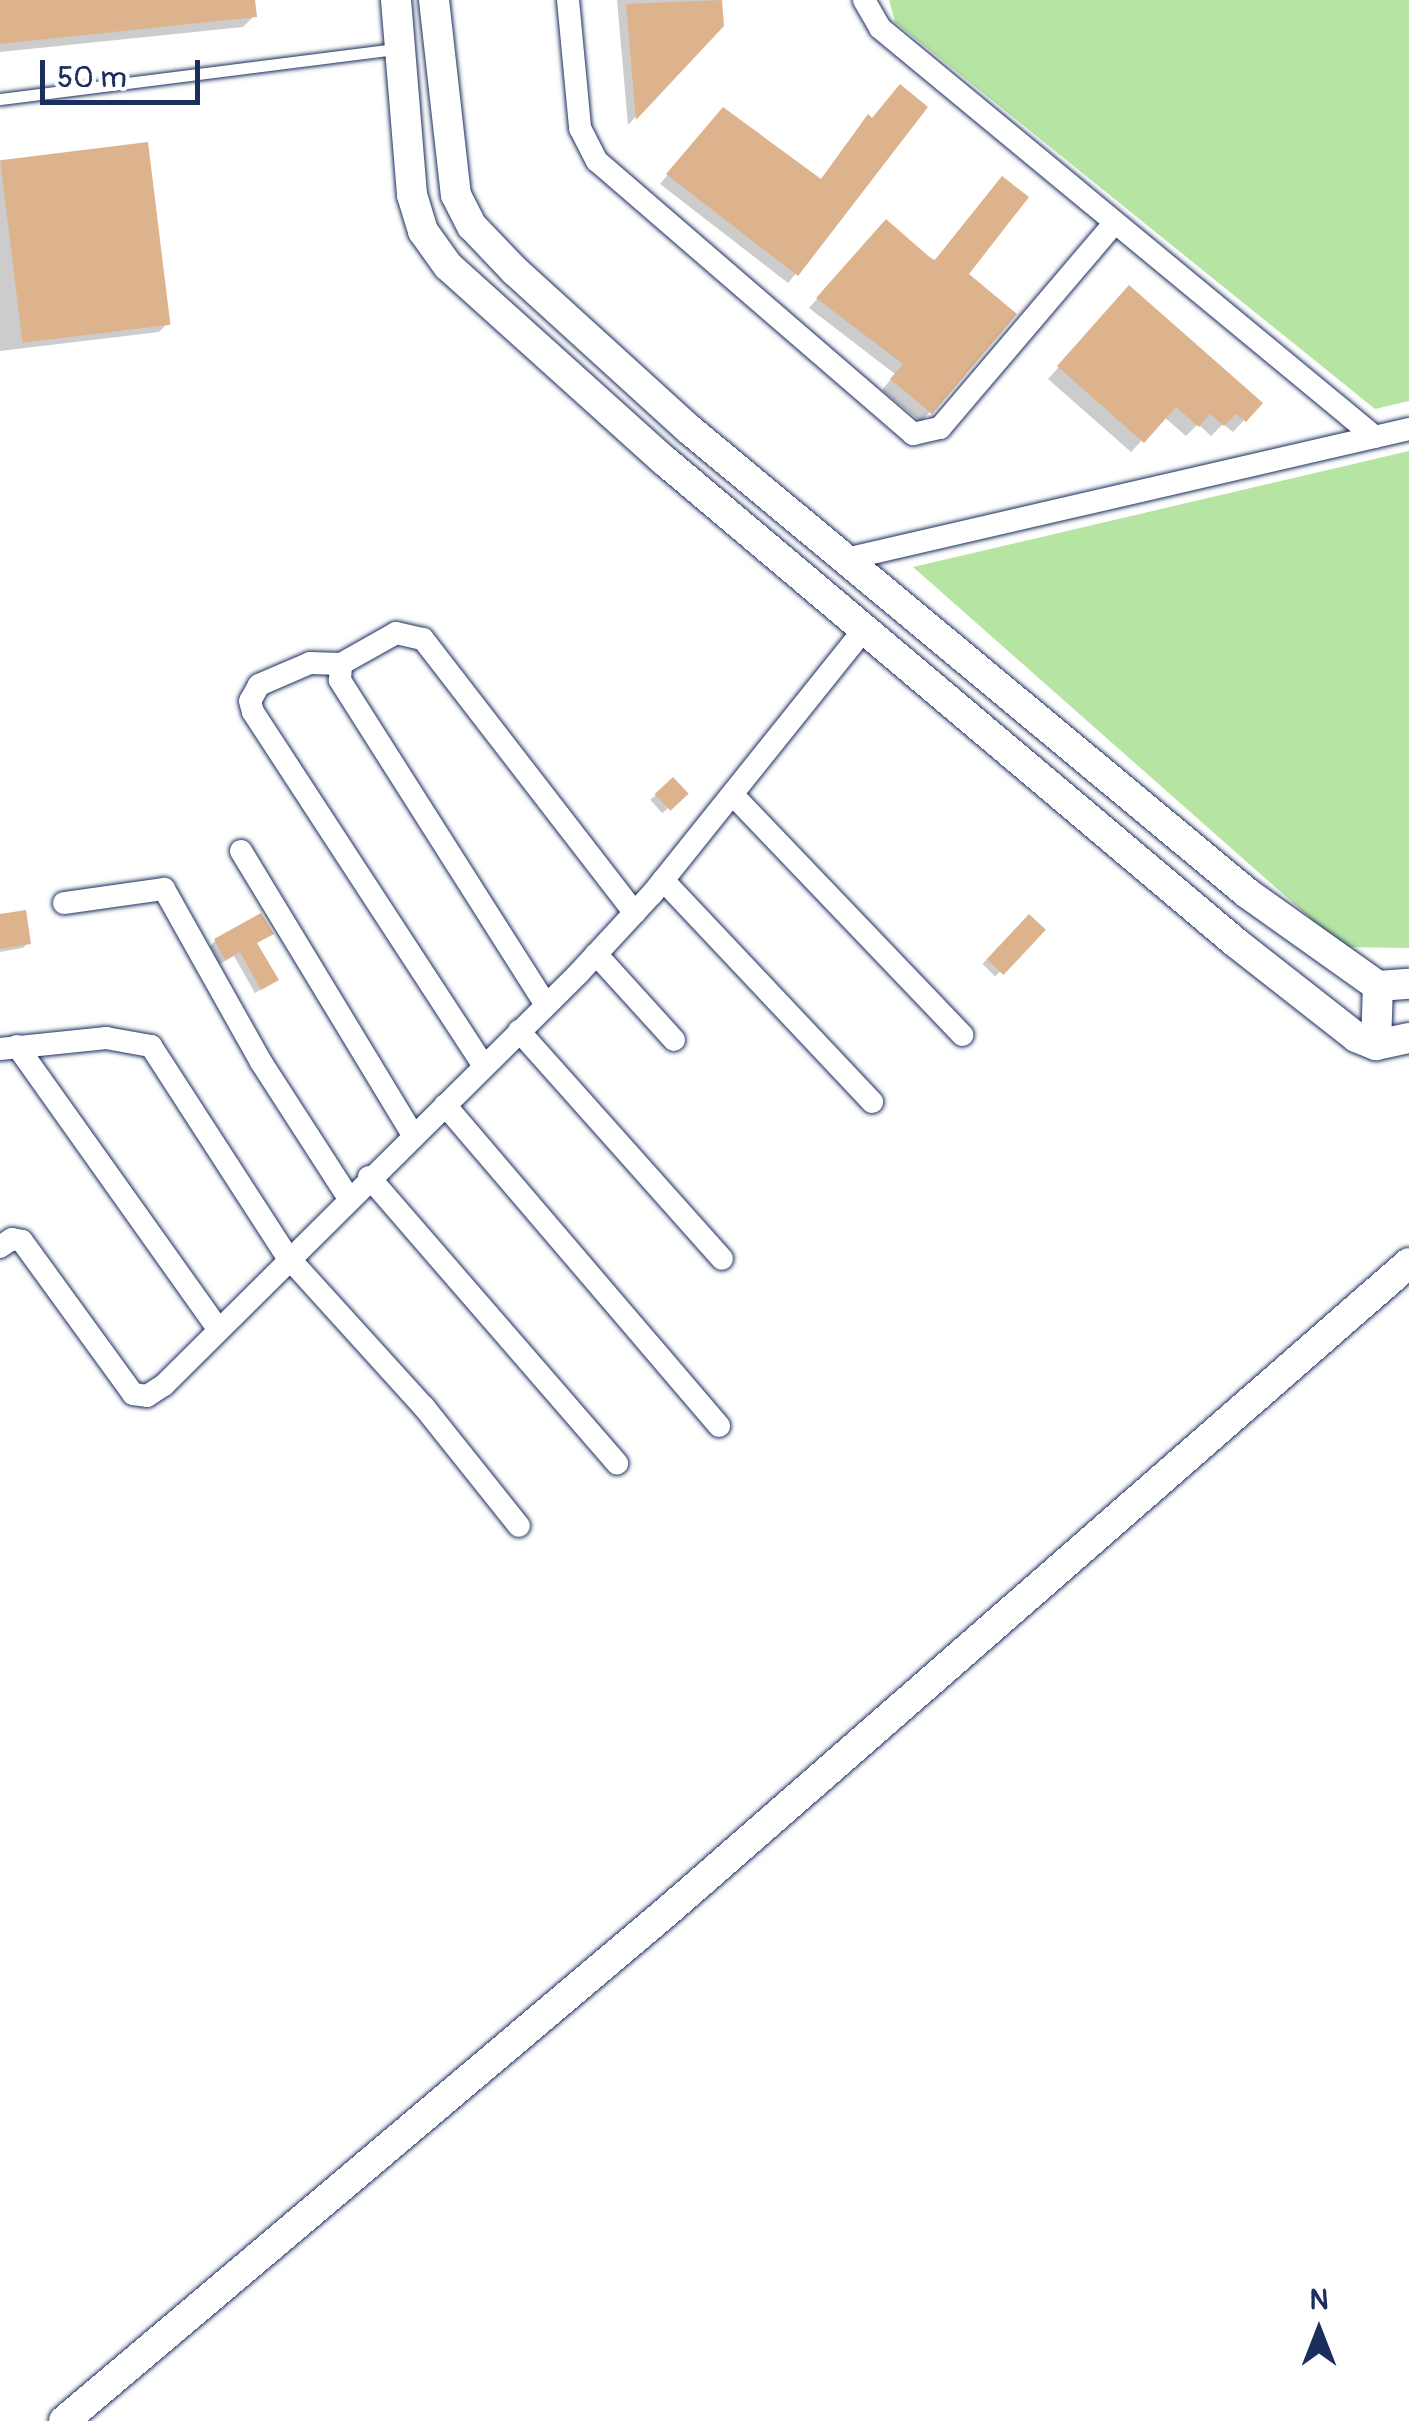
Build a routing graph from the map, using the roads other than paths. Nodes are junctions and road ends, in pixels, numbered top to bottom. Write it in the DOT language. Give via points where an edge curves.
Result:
graph roads {
  1 [pos="396,0"];
  2 [pos="434,0"];
  3 [pos="568,0"];
  4 [pos="864,0"];
  5 [pos="400,49"];
  6 [pos="0,99"];
  7 [pos="1113,225"];
  8 [pos="1409,429"];
  9 [pos="1376,437"];
  10 [pos="846,559"];
  11 [pos="865,628"];
  12 [pos="341,664"];
  13 [pos="733,795"];
  14 [pos="240,851"];
  15 [pos="663,880"];
  16 [pos="64,903"];
  17 [pos="635,912"];
  18 [pos="596,954"];
  19 [pos="1409,984"];
  20 [pos="1378,986"];
  21 [pos="546,1005"];
  22 [pos="520,1031"];
  23 [pos="962,1035"];
  24 [pos="1409,1038"];
  25 [pos="674,1040"];
  26 [pos="1376,1046"];
  27 [pos="8,1048"];
  28 [pos="484,1066"];
  29 [pos="872,1102"];
  30 [pos="445,1104"];
  31 [pos="413,1135"];
  32 [pos="369,1177"];
  33 [pos="348,1198"];
  34 [pos="0,1246"];
  35 [pos="287,1256"];
  36 [pos="722,1259"];
  37 [pos="1409,1263"];
  38 [pos="217,1328"];
  39 [pos="720,1426"];
  40 [pos="617,1463"];
  41 [pos="519,1526"];
  42 [pos="64,2421"];
  1 -- 5 [label="street"];
  2 -- 10 [label="street" via="449,160 472,226 690,430"];
  3 -- 7 [label="street" via="580,128 597,160 914,434 940,428"];
  4 -- 7 [label="street" via="880,28"];
  5 -- 6 [label="lane"];
  5 -- 11 [label="street" via="415,210 448,266 666,462"];
  7 -- 9 [label="street"];
  8 -- 9 [label="street"];
  9 -- 10 [label="street"];
  10 -- 20 [label="street" via="1205,859"];
  11 -- 13 [label="street"];
  11 -- 26 [label="street" via="1235,942"];
  12 -- 17 [label="street" via="396,633 423,639"];
  12 -- 21 [label="street" via="340,680"];
  12 -- 28 [label="street" via="310,663 259,686 250,701 253,712"];
  13 -- 15 [label="street"];
  13 -- 23 [label="street"];
  14 -- 31 [label="street"];
  15 -- 17 [label="street"];
  15 -- 29 [label="street"];
  16 -- 33 [label="street" via="164,889 261,1062"];
  17 -- 18 [label="street"];
  18 -- 21 [label="street"];
  18 -- 25 [label="street"];
  19 -- 20 [label="street"];
  20 -- 26 [label="street"];
  21 -- 22 [label="street"];
  22 -- 28 [label="street"];
  22 -- 36 [label="street"];
  24 -- 26 [label="street"];
  27 -- 35 [label="street" via="128,1038 151,1046"];
  27 -- 38 [label="street" via="134,1202"];
  28 -- 30 [label="street"];
  30 -- 31 [label="street"];
  30 -- 39 [label="street"];
  31 -- 32 [label="street"];
  32 -- 33 [label="street"];
  32 -- 40 [label="street"];
  33 -- 35 [label="street"];
  34 -- 38 [label="street" via="12,1238 22,1242 132,1394 147,1396 164,1384"];
  35 -- 38 [label="street"];
  35 -- 41 [label="street" via="424,1407"];
  37 -- 42 [label="street" via="670,1908"];
}
